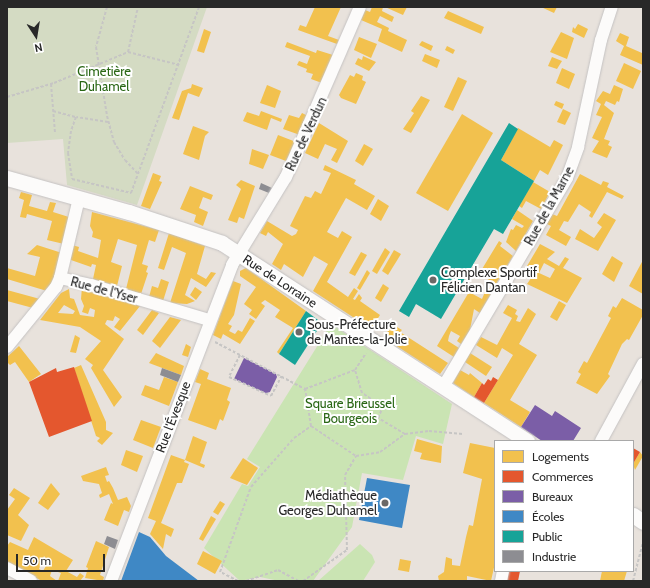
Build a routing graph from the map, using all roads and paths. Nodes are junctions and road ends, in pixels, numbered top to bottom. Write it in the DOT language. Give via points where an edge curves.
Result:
graph roads {
  1 [pos="107,7"];
  2 [pos="138,7"];
  3 [pos="199,7"];
  4 [pos="360,7"];
  5 [pos="612,7"];
  6 [pos="128,52"];
  7 [pos="99,64"];
  8 [pos="179,65"];
  9 [pos="51,84"];
  10 [pos="7,97"];
  11 [pos="53,111"];
  12 [pos="76,117"];
  13 [pos="108,122"];
  14 [pos="55,133"];
  15 [pos="138,174"];
  16 [pos="7,178"];
  17 [pos="80,198"];
  18 [pos="239,254"];
  19 [pos="60,278"];
  20 [pos="209,320"];
  21 [pos="203,336"];
  22 [pos="374,343"];
  23 [pos="7,347"];
  24 [pos="240,355"];
  25 [pos="643,364"];
  26 [pos="355,370"];
  27 [pos="282,375"];
  28 [pos="443,387"];
  29 [pos="305,388"];
  30 [pos="311,426"];
  31 [pos="405,434"];
  32 [pos="463,434"];
  33 [pos="524,440"];
  34 [pos="602,440"];
  35 [pos="356,456"];
  36 [pos="634,516"];
  37 [pos="643,522"];
  38 [pos="643,542"];
  39 [pos="7,568"];
  40 [pos="26,580"];
  41 [pos="111,581"];
  42 [pos="238,581"];
  43 [pos="246,581"];
  44 [pos="299,581"];
  45 [pos="303,581"];
  46 [pos="633,581"];
  1 -- 7 [label="path" via="96,47"];
  2 -- 6 [label="path"];
  3 -- 8 [label="path"];
  4 -- 18 [label="street, Rue de Verdun" via="286,177"];
  5 -- 28 [label="street, Rue de la Marne" via="601,40 578,147 567,178"];
  6 -- 7 [label="path"];
  6 -- 8 [label="path"];
  7 -- 9 [label="path"];
  7 -- 13 [label="path"];
  8 -- 15 [label="path"];
  9 -- 10 [label="path"];
  9 -- 11 [label="path"];
  11 -- 12 [label="path"];
  11 -- 14 [label="path"];
  12 -- 13 [label="path"];
  12 -- 15 [label="path" via="68,153 72,179 131,193"];
  13 -- 15 [label="path" via="114,142 124,160"];
  16 -- 17 [label="street, Rue de Lorraine"];
  17 -- 18 [label="street, Rue de Lorraine" via="222,243"];
  17 -- 19 [label="street"];
  18 -- 20 [label="street, Rue l'Évesque"];
  18 -- 22 [label="street, Rue de Lorraine"];
  19 -- 20 [label="street, Rue de l'Yser"];
  19 -- 23 [label="street, Rue de l'Yser" via="56,287"];
  20 -- 21 [label="street, Rue l'Évesque"];
  21 -- 24 [label="path"];
  21 -- 41 [label="street, Rue l'Évesque"];
  22 -- 26 [label="path"];
  22 -- 28 [label="street, Rue de Lorraine"];
  24 -- 27 [label="path"];
  24 -- 27 [label="path" via="229,377 270,396"];
  25 -- 34 [label="street"];
  26 -- 29 [label="path"];
  26 -- 31 [label="path" via="362,393 384,407 378,418"];
  27 -- 29 [label="path"];
  28 -- 33 [label="street, Rue de Lorraine"];
  29 -- 30 [label="path"];
  30 -- 35 [label="path"];
  30 -- 42 [label="path" via="294,438 250,487 220,572"];
  31 -- 32 [label="path" via="429,431"];
  31 -- 35 [label="path" via="380,452"];
  35 -- 45 [label="path" via="345,475 347,550"];
  36 -- 37 [label="street"];
  38 -- 46 [label="path"];
  39 -- 40 [label="street"];
  43 -- 44 [label="path" via="278,570"];
}
